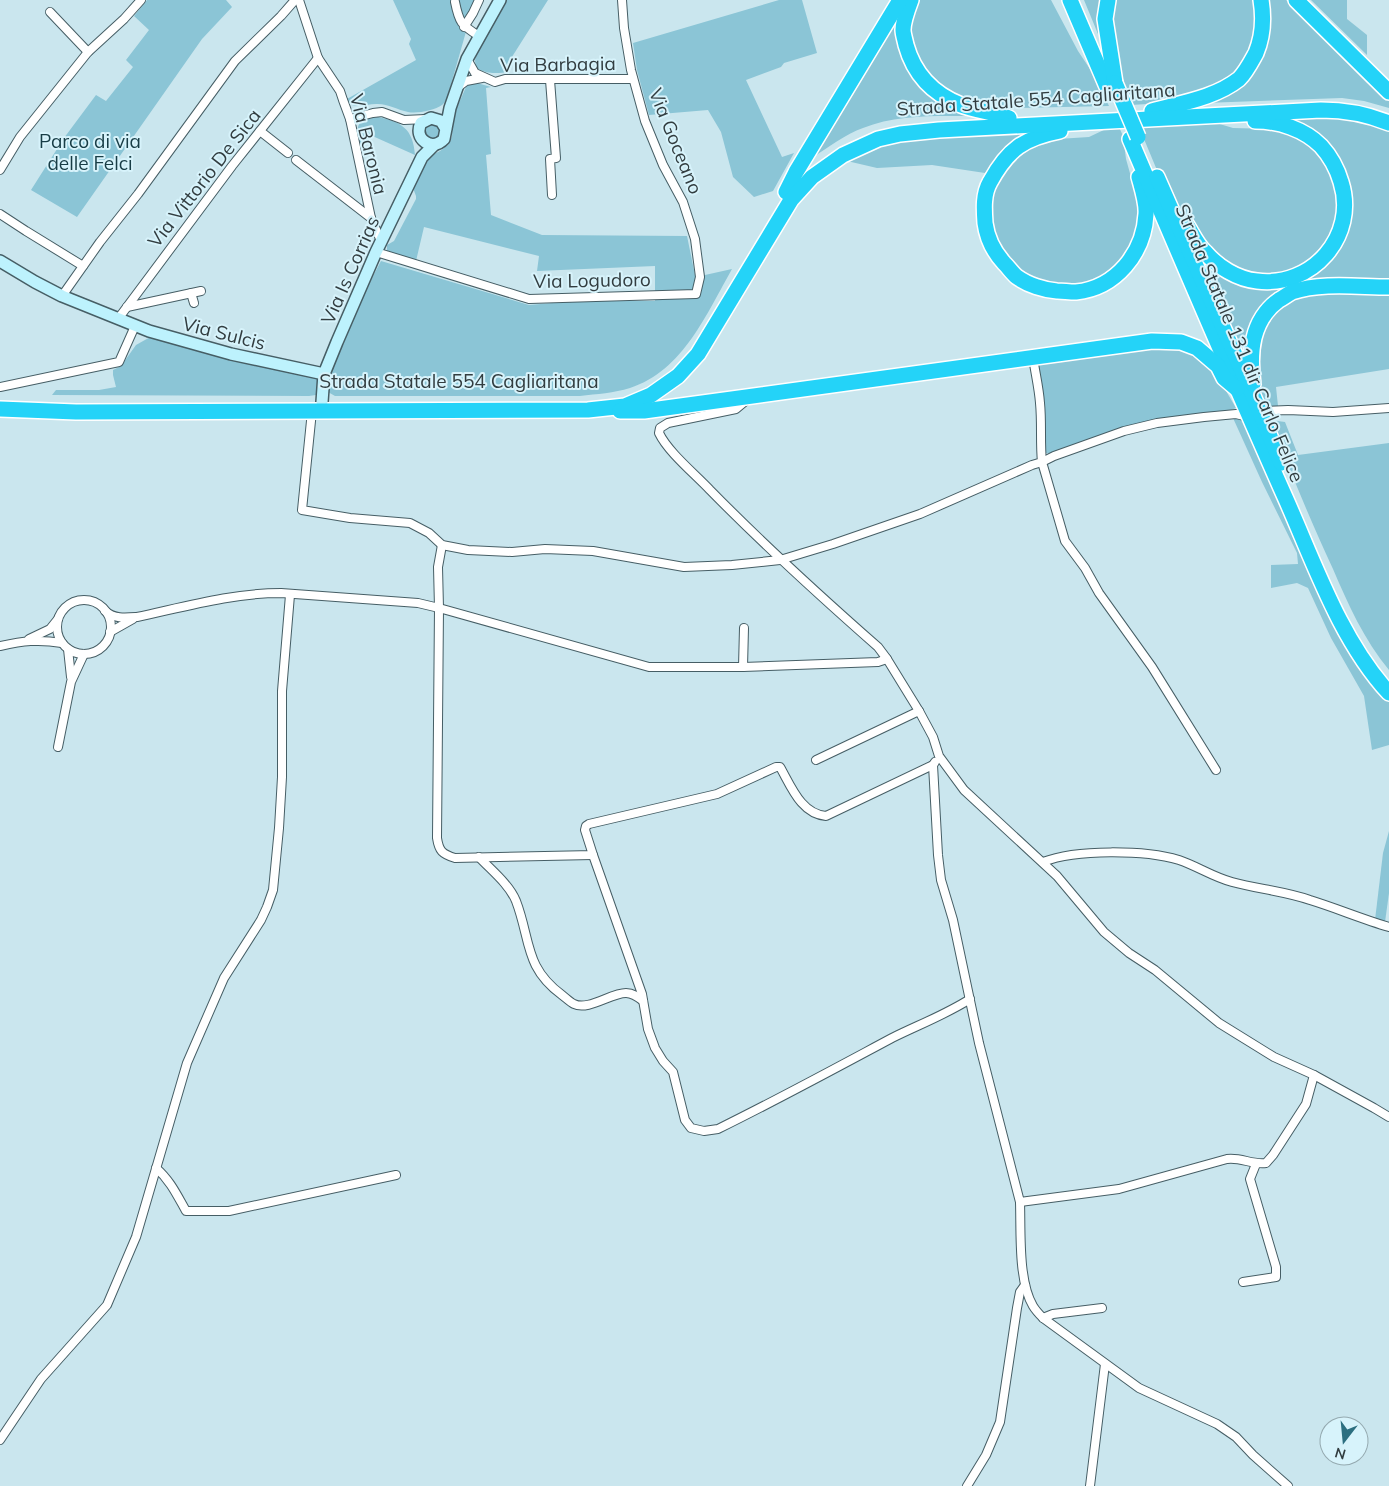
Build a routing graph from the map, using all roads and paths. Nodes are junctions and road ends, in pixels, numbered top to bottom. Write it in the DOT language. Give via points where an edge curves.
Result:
graph roads {
  1 [pos="141,0"];
  2 [pos="295,0"];
  3 [pos="299,0"];
  4 [pos="479,0"];
  5 [pos="500,0"];
  6 [pos="622,0"];
  7 [pos="900,0"];
  8 [pos="911,0"];
  9 [pos="1059,0"];
  10 [pos="1070,0"];
  11 [pos="1079,0"];
  12 [pos="1108,0"];
  13 [pos="1261,0"];
  14 [pos="1296,0"];
  15 [pos="455,2"];
  16 [pos="50,12"];
  17 [pos="464,27"];
  18 [pos="479,36"];
  19 [pos="88,52"];
  20 [pos="318,58"];
  21 [pos="467,59"];
  22 [pos="1097,64"];
  23 [pos="484,78"];
  24 [pos="634,79"];
  25 [pos="550,80"];
  26 [pos="1112,86"];
  27 [pos="458,87"];
  28 [pos="1389,92"];
  29 [pos="450,108"];
  30 [pos="1152,111"];
  31 [pos="1389,114"];
  32 [pos="1218,115"];
  33 [pos="1009,118"];
  34 [pos="350,119"];
  35 [pos="431,119"];
  36 [pos="404,120"];
  37 [pos="1093,122"];
  38 [pos="1389,123"];
  39 [pos="446,129"];
  40 [pos="260,131"];
  41 [pos="420,136"];
  42 [pos="1134,138"];
  43 [pos="434,145"];
  44 [pos="288,152"];
  45 [pos="422,157"];
  46 [pos="296,160"];
  47 [pos="0,170"];
  48 [pos="786,192"];
  49 [pos="552,195"];
  50 [pos="1168,201"];
  51 [pos="0,214"];
  52 [pos="371,218"];
  53 [pos="381,241"];
  54 [pos="376,252"];
  55 [pos="0,261"];
  56 [pos="83,266"];
  57 [pos="1389,287"];
  58 [pos="201,291"];
  59 [pos="192,293"];
  60 [pos="696,294"];
  61 [pos="62,296"];
  62 [pos="194,303"];
  63 [pos="127,307"];
  64 [pos="118,319"];
  65 [pos="135,326"];
  66 [pos="1034,356"];
  67 [pos="324,374"];
  68 [pos="0,387"];
  69 [pos="1237,389"];
  70 [pos="754,395"];
  71 [pos="1254,398"];
  72 [pos="0,400"];
  73 [pos="317,406"];
  74 [pos="1389,408"];
  75 [pos="0,409"];
  76 [pos="588,410"];
  77 [pos="1264,411"];
  78 [pos="1244,416"];
  79 [pos="1042,462"];
  80 [pos="442,545"];
  81 [pos="780,560"];
  82 [pos="290,595"];
  83 [pos="439,608"];
  84 [pos="104,611"];
  85 [pos="137,617"];
  86 [pos="58,619"];
  87 [pos="744,628"];
  88 [pos="110,632"];
  89 [pos="28,640"];
  90 [pos="0,646"];
  91 [pos="65,646"];
  92 [pos="84,654"];
  93 [pos="887,659"];
  94 [pos="743,667"];
  95 [pos="1389,680"];
  96 [pos="71,682"];
  97 [pos="1389,693"];
  98 [pos="919,711"];
  99 [pos="58,747"];
  100 [pos="939,756"];
  101 [pos="816,760"];
  102 [pos="933,766"];
  103 [pos="1216,770"];
  104 [pos="593,855"];
  105 [pos="479,857"];
  106 [pos="1043,862"];
  107 [pos="1389,926"];
  108 [pos="970,998"];
  109 [pos="642,1001"];
  110 [pos="1314,1075"];
  111 [pos="1389,1117"];
  112 [pos="1256,1164"];
  113 [pos="156,1168"];
  114 [pos="396,1175"];
  115 [pos="1020,1202"];
  116 [pos="1243,1282"];
  117 [pos="1025,1285"];
  118 [pos="1102,1308"];
  119 [pos="1043,1318"];
  120 [pos="1105,1364"];
  121 [pos="0,1440"];
  122 [pos="967,1486"];
  123 [pos="1090,1486"];
  124 [pos="1288,1486"];
  1 -- 19 [label="street"];
  2 -- 56 [label="street" via="235,61"];
  3 -- 20 [label="street, Via Baronia"];
  4 -- 17 [label="street"];
  5 -- 18 [label="street"];
  6 -- 24 [label="street, Via Goceano"];
  7 -- 48 [label="highway"];
  8 -- 33 [label="highway" via="903,30 909,56 928,85 963,106 996,112"];
  9 -- 22 [label="highway" via="1084,50"];
  10 -- 22 [label="highway, Strada Statale 131 dir Carlo Felice"];
  11 -- 26 [label="highway, Strada Statale 131 dir Carlo Felice"];
  12 -- 26 [label="highway" via="1105,19"];
  13 -- 30 [label="highway" via="1263,27 1259,45 1251,64 1240,78 1208,95"];
  14 -- 28 [label="highway"];
  15 -- 17 [label="street" via="458,19"];
  16 -- 19 [label="street"];
  17 -- 18 [label="street"];
  18 -- 21 [label="street"];
  19 -- 47 [label="street" via="20,137"];
  20 -- 34 [label="street, Via Baronia" via="340,91"];
  20 -- 40 [label="street, Via Vittorio De Sica"];
  21 -- 23 [label="street" via="475,73"];
  21 -- 27 [label="street"];
  22 -- 26 [label="highway, Strada Statale 131 dir Carlo Felice"];
  23 -- 25 [label="street, Via Barbagia" via="495,82 505,79"];
  23 -- 27 [label="street, Via Barbagia" via="466,81"];
  24 -- 25 [label="street, Via Barbagia"];
  24 -- 60 [label="street, Via Goceano" via="649,130 690,220 700,277"];
  25 -- 49 [label="street" via="556,158 550,159"];
  26 -- 42 [label="highway, Strada Statale 131 dir Carlo Felice, bridge"];
  27 -- 29 [label="street"];
  29 -- 35 [label="street"];
  29 -- 39 [label="street"];
  30 -- 31 [label="highway, Strada Statale 554 Cagliaritana" via="1323,102 1364,106"];
  30 -- 33 [label="highway, Strada Statale 554 Cagliaritana"];
  32 -- 37 [label="highway, Strada Statale 554 Cagliaritana"];
  32 -- 38 [label="highway" via="1340,110"];
  32 -- 50 [label="highway" via="1236,122 1266,121 1289,127 1307,135 1325,151 1339,174 1345,199 1342,228 1336,241 1317,264 1289,280 1247,279 1230,273 1203,251"];
  33 -- 48 [label="highway, Strada Statale 554 Cagliaritana" via="898,126 877,131 826,156"];
  34 -- 36 [label="street" via="382,112"];
  34 -- 52 [label="street, Via Baronia"];
  35 -- 36 [label="street"];
  35 -- 39 [label="street" via="443,123"];
  35 -- 41 [label="street" via="420,125"];
  36 -- 41 [label="street"];
  37 -- 42 [label="highway" via="1088,128 1038,136 1017,146 1000,164 988,185 983,207 987,234 994,249 1017,277 1044,290 1075,292 1095,287 1118,274 1137,249 1146,213"];
  37 -- 76 [label="highway, Strada Statale 554 Cagliaritana" via="917,132 878,139 843,155 812,177 790,200 698,354 678,376 651,395 624,406"];
  39 -- 43 [label="street" via="444,139"];
  40 -- 44 [label="street"];
  40 -- 63 [label="street, Via Vittorio De Sica"];
  41 -- 43 [label="street" via="427,144"];
  41 -- 45 [label="street, Via Is Corrias"];
  42 -- 50 [label="highway, Strada Statale 131 dir Carlo Felice"];
  42 -- 69 [label="highway, Strada Statale 131 dir Carlo Felice"];
  43 -- 45 [label="street, Via Is Corrias"];
  45 -- 53 [label="street, Via Is Corrias"];
  46 -- 52 [label="street"];
  48 -- 73 [label="highway, Strada Statale 554 Cagliaritana" via="692,347 672,370 637,392 604,401 584,402"];
  50 -- 71 [label="highway, Strada Statale 131 dir Carlo Felice"];
  51 -- 56 [label="street"];
  52 -- 53 [label="street, Via Baronia"];
  53 -- 54 [label="street, Via Is Corrias"];
  54 -- 60 [label="street, Via Logudoro" via="529,299"];
  54 -- 67 [label="street, Via Is Corrias"];
  55 -- 61 [label="street, Via Sulcis"];
  56 -- 61 [label="street"];
  57 -- 71 [label="highway" via="1322,286 1291,292 1272,306 1259,323 1252,344"];
  58 -- 59 [label="street"];
  59 -- 62 [label="street"];
  59 -- 63 [label="street"];
  61 -- 64 [label="street, Via Sulcis"];
  63 -- 64 [label="street, Via Vittorio De Sica"];
  64 -- 65 [label="street, Via Sulcis"];
  65 -- 67 [label="street, Via Sulcis" via="231,354"];
  65 -- 68 [label="street" via="119,362"];
  66 -- 69 [label="highway" via="1152,341 1181,342 1207,355"];
  66 -- 70 [label="highway"];
  66 -- 79 [label="street" via="1040,400"];
  67 -- 73 [label="street, Via Is Corrias"];
  69 -- 97 [label="highway, Strada Statale 131 dir Carlo Felice" via="1355,650"];
  70 -- 76 [label="highway" via="644,411"];
  70 -- 81 [label="street" via="736,409 668,424 660,428 659,433 662,440"];
  71 -- 95 [label="highway, Strada Statale 131 dir Carlo Felice" via="1303,517 1360,640"];
  72 -- 73 [label="highway, Strada Statale 554 Cagliaritana"];
  73 -- 75 [label="highway, Strada Statale 554 Cagliaritana" via="76,412"];
  73 -- 76 [label="highway, Strada Statale 554 Cagliaritana"];
  73 -- 80 [label="street" via="302,510 410,523 429,533"];
  74 -- 77 [label="street" via="1333,412"];
  78 -- 79 [label="street" via="1206,416 1157,423"];
  79 -- 81 [label="street" via="920,514"];
  79 -- 103 [label="street" via="1066,540 1152,667"];
  80 -- 81 [label="street" via="512,552 545,549 593,551 684,567"];
  80 -- 83 [label="street" via="438,573"];
  81 -- 93 [label="street" via="878,647"];
  82 -- 83 [label="street" via="418,603"];
  82 -- 85 [label="street" via="260,593"];
  82 -- 113 [label="street" via="282,691 280,828 273,890 261,920 224,978 199,1033"];
  83 -- 94 [label="street" via="649,668"];
  83 -- 105 [label="street" via="436,838 444,855"];
  84 -- 85 [label="street" via="121,618"];
  84 -- 86 [label="street" via="96,604 81,601 67,607"];
  84 -- 88 [label="street" via="110,621"];
  85 -- 88 [label="street"];
  86 -- 89 [label="street" via="50,629"];
  86 -- 91 [label="street" via="57,632"];
  87 -- 94 [label="street"];
  88 -- 92 [label="street" via="101,648"];
  89 -- 90 [label="street"];
  89 -- 91 [label="street" via="45,640"];
  91 -- 92 [label="street"];
  91 -- 96 [label="street"];
  92 -- 96 [label="street"];
  93 -- 94 [label="street"];
  93 -- 98 [label="street"];
  96 -- 99 [label="street"];
  98 -- 100 [label="street"];
  98 -- 101 [label="street"];
  100 -- 102 [label="street"];
  100 -- 106 [label="street" via="964,790"];
  102 -- 104 [label="street" via="826,816 820,816 799,801 780,768 776,767 716,794 589,824 585,830"];
  102 -- 108 [label="street" via="941,880"];
  104 -- 105 [label="street"];
  104 -- 109 [label="street"];
  105 -- 109 [label="street" via="515,900 534,962 550,986 575,1005 626,993"];
  106 -- 107 [label="street" via="1094,853 1163,856 1230,881 1309,899"];
  106 -- 110 [label="street" via="1104,932 1129,953 1219,1022 1274,1057"];
  108 -- 109 [label="street" via="795,1091 718,1129 704,1131 691,1128 685,1120 673,1072 655,1048"];
  108 -- 115 [label="street"];
  110 -- 111 [label="street"];
  110 -- 112 [label="street" via="1306,1104 1266,1163"];
  112 -- 115 [label="street" via="1227,1159 1119,1189"];
  112 -- 116 [label="street" via="1250,1179 1276,1267 1276,1277"];
  113 -- 114 [label="street" via="166,1176 186,1211 202,1212 229,1211"];
  113 -- 121 [label="street" via="136,1237 107,1305 41,1379"];
  115 -- 117 [label="street"];
  117 -- 119 [label="street" via="1033,1307"];
  117 -- 122 [label="street" via="1017,1308 1000,1422 986,1455"];
  118 -- 119 [label="street"];
  119 -- 120 [label="street"];
  120 -- 123 [label="street"];
  120 -- 124 [label="street" via="1139,1388 1223,1428"];
}
